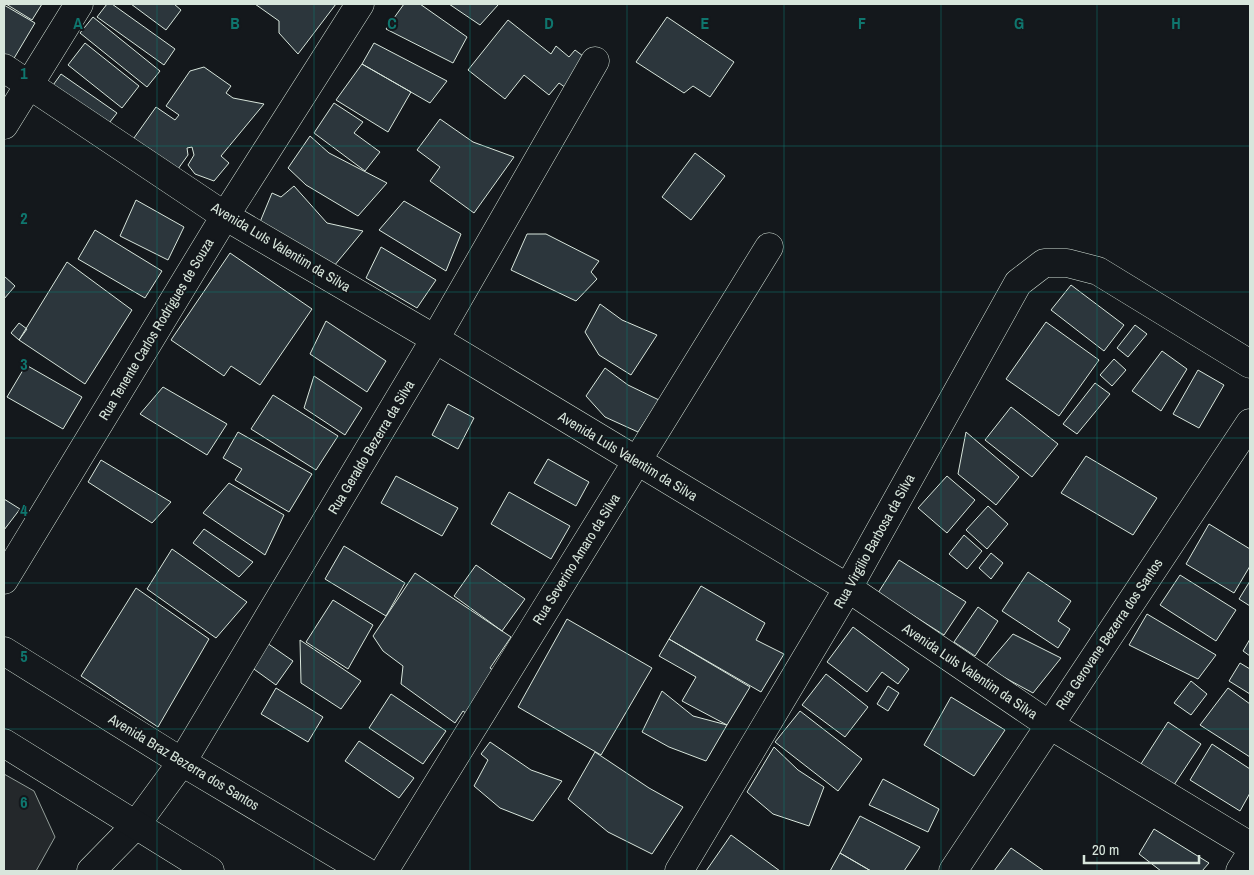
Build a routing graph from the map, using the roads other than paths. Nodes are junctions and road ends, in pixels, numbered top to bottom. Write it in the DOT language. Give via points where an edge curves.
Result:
graph roads {
  1 [pos="79,4"];
  2 [pos="360,4"];
  3 [pos="595,61"];
  4 [pos="4,68"];
  5 [pos="30,84"];
  6 [pos="4,125"];
  7 [pos="225,216"];
  8 [pos="769,248"];
  9 [pos="436,339"];
  10 [pos="1250,364"];
  11 [pos="1250,423"];
  12 [pos="636,462"];
  13 [pos="4,580"];
  14 [pos="848,588"];
  15 [pos="4,651"];
  16 [pos="1048,724"];
  17 [pos="4,743"];
  18 [pos="182,762"];
  19 [pos="135,826"];
  20 [pos="1250,846"];
  21 [pos="1250,855"];
  22 [pos="90,871"];
  23 [pos="210,871"];
  24 [pos="365,871"];
  25 [pos="384,871"];
  26 [pos="679,871"];
  27 [pos="952,871"];
  28 [pos="1240,871"];
  1 -- 5 [label="street"];
  2 -- 7 [label="street, Rua Tenente Carlos Rodrigues de Souza"];
  3 -- 9 [label="street, Rua Geraldo Bezerra da Silva"];
  4 -- 5 [label="street, Avenida LuIs Valentim da Silva"];
  5 -- 6 [label="street"];
  5 -- 7 [label="street, Avenida LuIs Valentim da Silva"];
  7 -- 9 [label="street, Avenida LuIs Valentim da Silva"];
  7 -- 13 [label="street, Rua Tenente Carlos Rodrigues de Souza"];
  8 -- 12 [label="street, Rua Severino Amaro da Silva"];
  9 -- 12 [label="street, Avenida LuIs Valentim da Silva"];
  9 -- 18 [label="street, Rua Geraldo Bezerra da Silva"];
  10 -- 14 [label="street, Rua Virgilio Barbosa da Silva" via="1098,271 1067,263 1044,263 1018,283"];
  11 -- 16 [label="street, Rua Gerovane Bezerra dos Santos"];
  12 -- 14 [label="street, Avenida LuIs Valentim da Silva"];
  12 -- 25 [label="street, Rua Severino Amaro da Silva"];
  14 -- 16 [label="street, Avenida LuIs Valentim da Silva"];
  14 -- 26 [label="street, Rua Virgilio Barbosa da Silva"];
  15 -- 18 [label="street, Avenida Braz Bezerra dos Santos"];
  16 -- 20 [label="street, Avenida LuIs Valentim da Silva"];
  16 -- 27 [label="street, Rua Gerovane Bezerra dos Santos"];
  17 -- 19 [label="street"];
  18 -- 19 [label="street, Rua Geraldo Bezerra da Silva"];
  18 -- 24 [label="street, Avenida Braz Bezerra dos Santos"];
  19 -- 22 [label="street, Rua Geraldo Bezerra da Silva"];
  19 -- 23 [label="street"];
  21 -- 28 [label="street"];
}
